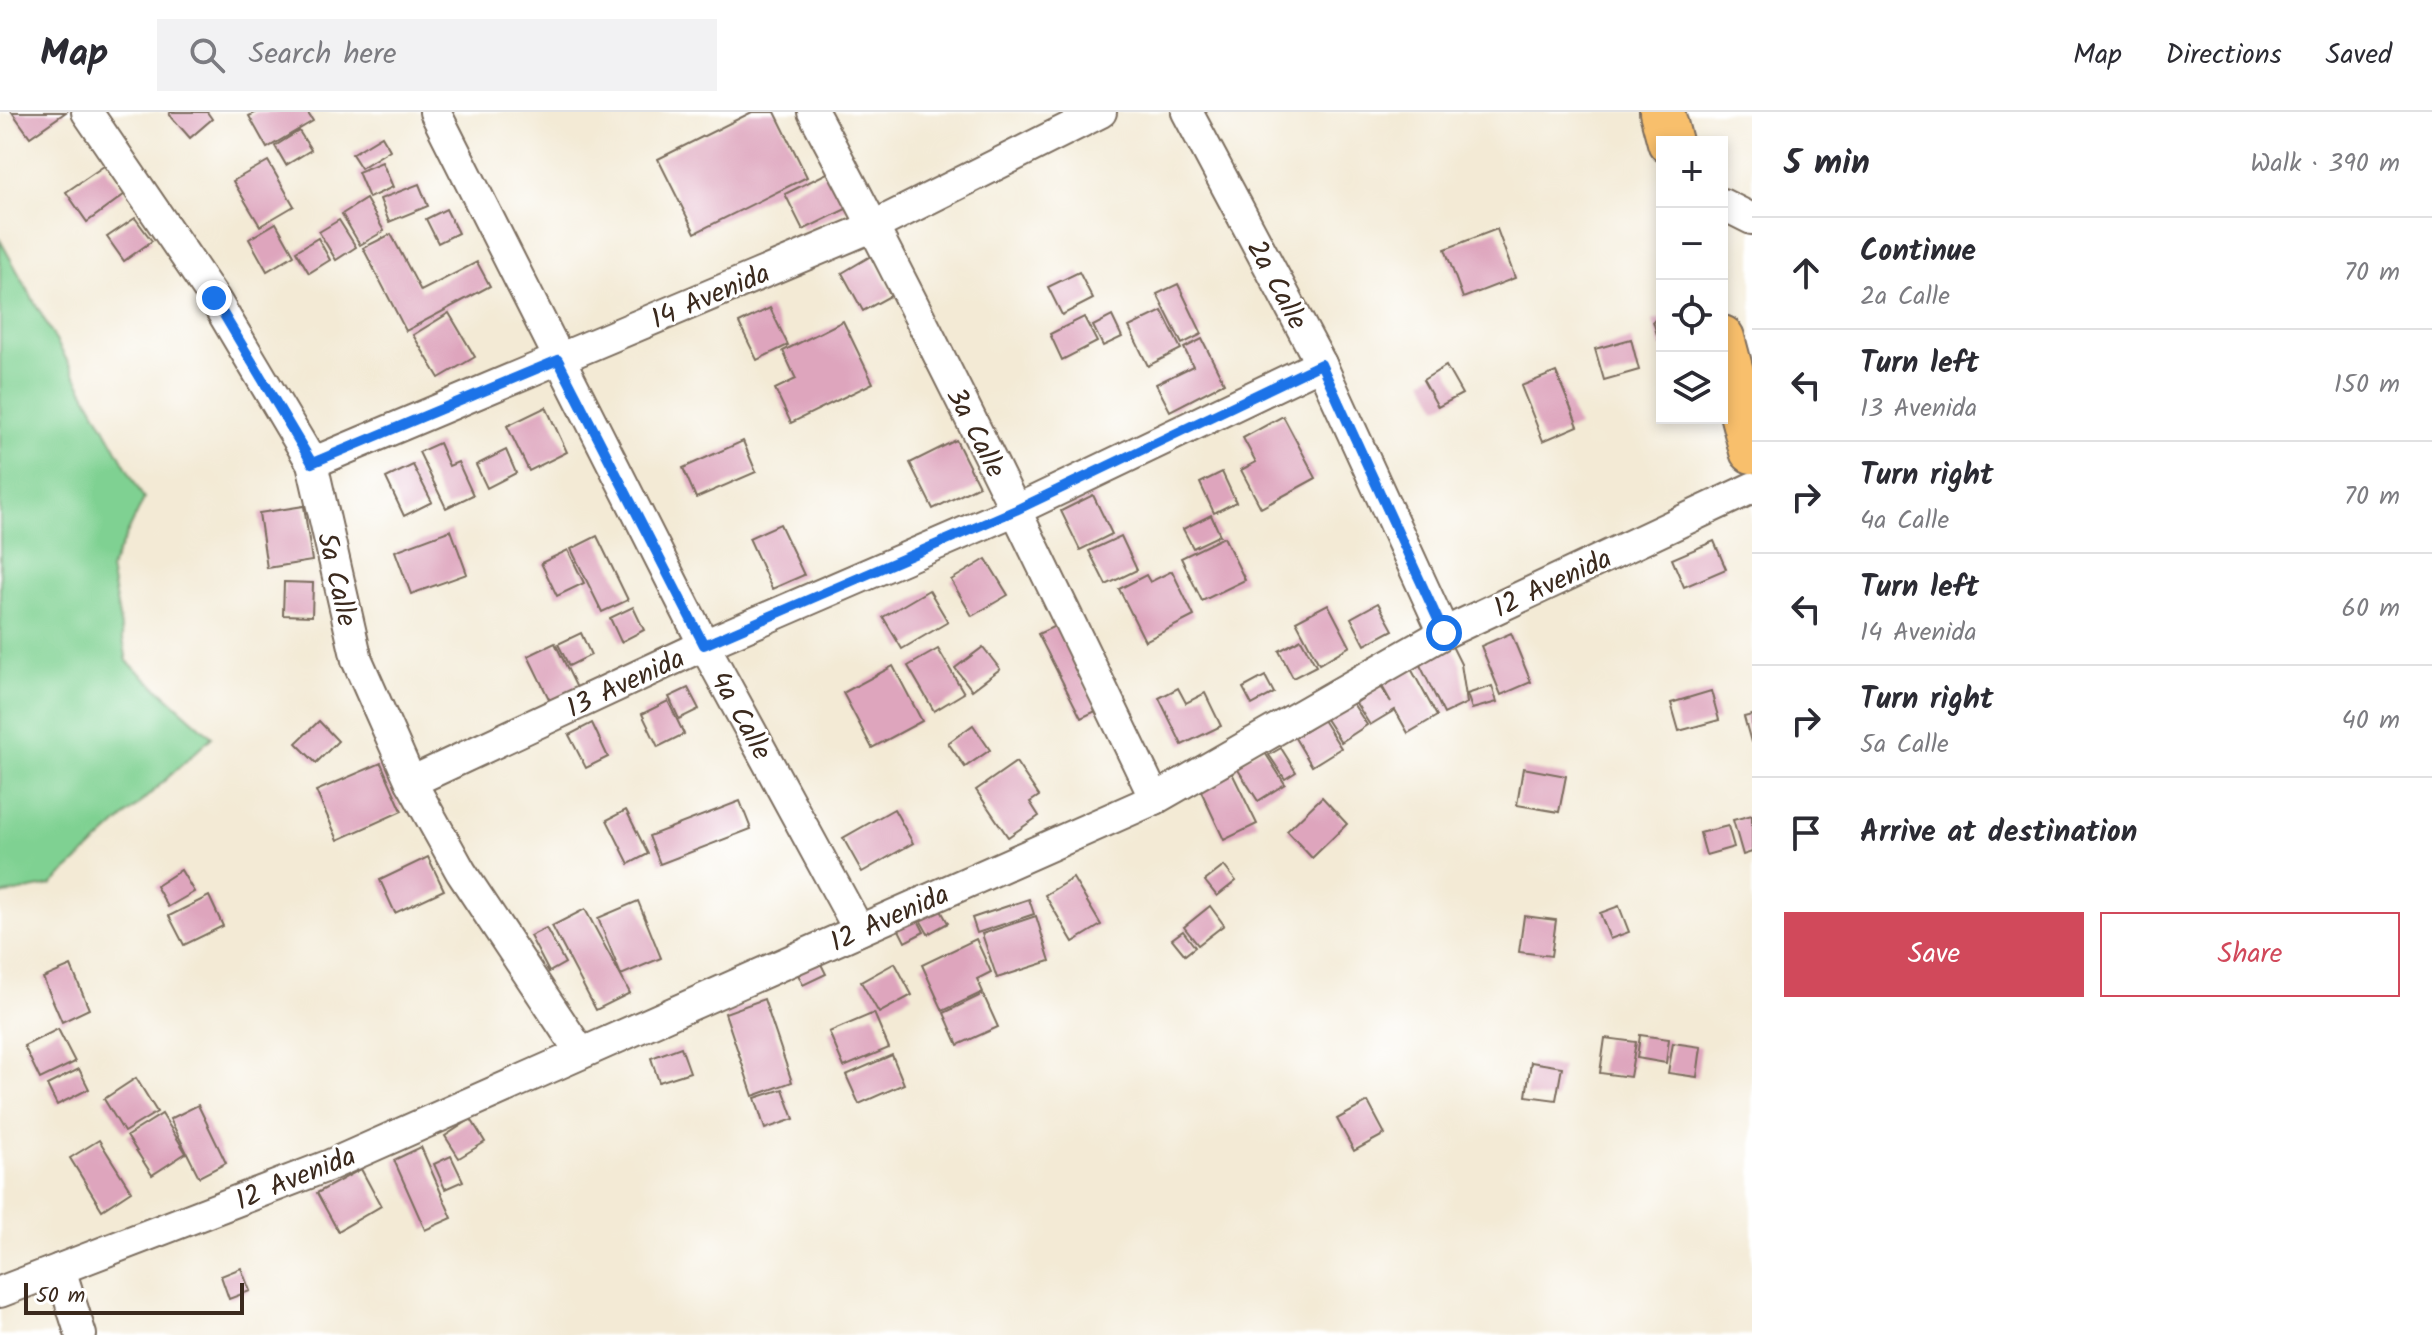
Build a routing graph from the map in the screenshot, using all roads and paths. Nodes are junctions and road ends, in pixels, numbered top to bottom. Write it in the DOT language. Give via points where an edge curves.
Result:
graph roads {
  1 [pos="87,112"];
  2 [pos="435,112"];
  3 [pos="813,112"];
  4 [pos="1101,112"];
  5 [pos="1187,112"];
  6 [pos="1662,112"];
  7 [pos="1668,136"];
  8 [pos="1728,207"];
  9 [pos="1752,219"];
  10 [pos="874,226"];
  11 [pos="1726,352"];
  12 [pos="558,360"];
  13 [pos="1321,364"];
  14 [pos="1752,451"];
  15 [pos="312,463"];
  16 [pos="1752,488"];
  17 [pos="1016,510"];
  18 [pos="1444,633"];
  19 [pos="704,645"];
  20 [pos="411,782"];
  21 [pos="1155,799"];
  22 [pos="859,930"];
  23 [pos="581,1053"];
  24 [pos="60,1269"];
  25 [pos="0,1292"];
  26 [pos="81,1335"];
  1 -- 15 [label="street, 5a Calle" via="214,298"];
  2 -- 12 [label="street, 4a Calle"];
  3 -- 10 [label="street, 3a Calle"];
  4 -- 10 [label="street, 14 Avenida"];
  5 -- 13 [label="street, 2a Calle"];
  6 -- 7 [label="main road"];
  8 -- 9 [label="street"];
  10 -- 12 [label="street, 14 Avenida"];
  10 -- 17 [label="street, 3a Calle"];
  11 -- 14 [label="main road"];
  12 -- 15 [label="street, 14 Avenida"];
  12 -- 19 [label="street, 4a Calle"];
  13 -- 17 [label="street, 13 Avenida"];
  13 -- 18 [label="street, 2a Calle"];
  15 -- 20 [label="street, 5a Calle" via="357,660"];
  16 -- 18 [label="street, 12 Avenida"];
  17 -- 19 [label="street, 13 Avenida"];
  17 -- 21 [label="street, 3a Calle"];
  18 -- 21 [label="street, 12 Avenida"];
  19 -- 20 [label="street, 13 Avenida"];
  19 -- 22 [label="street, 4a Calle"];
  20 -- 23 [label="street, 5a Calle" via="461,872"];
  21 -- 22 [label="street, 12 Avenida"];
  22 -- 23 [label="street, 12 Avenida"];
  23 -- 24 [label="street, 12 Avenida" via="330,1165"];
  24 -- 25 [label="street, 12 Avenida"];
  24 -- 26 [label="street"];
}
